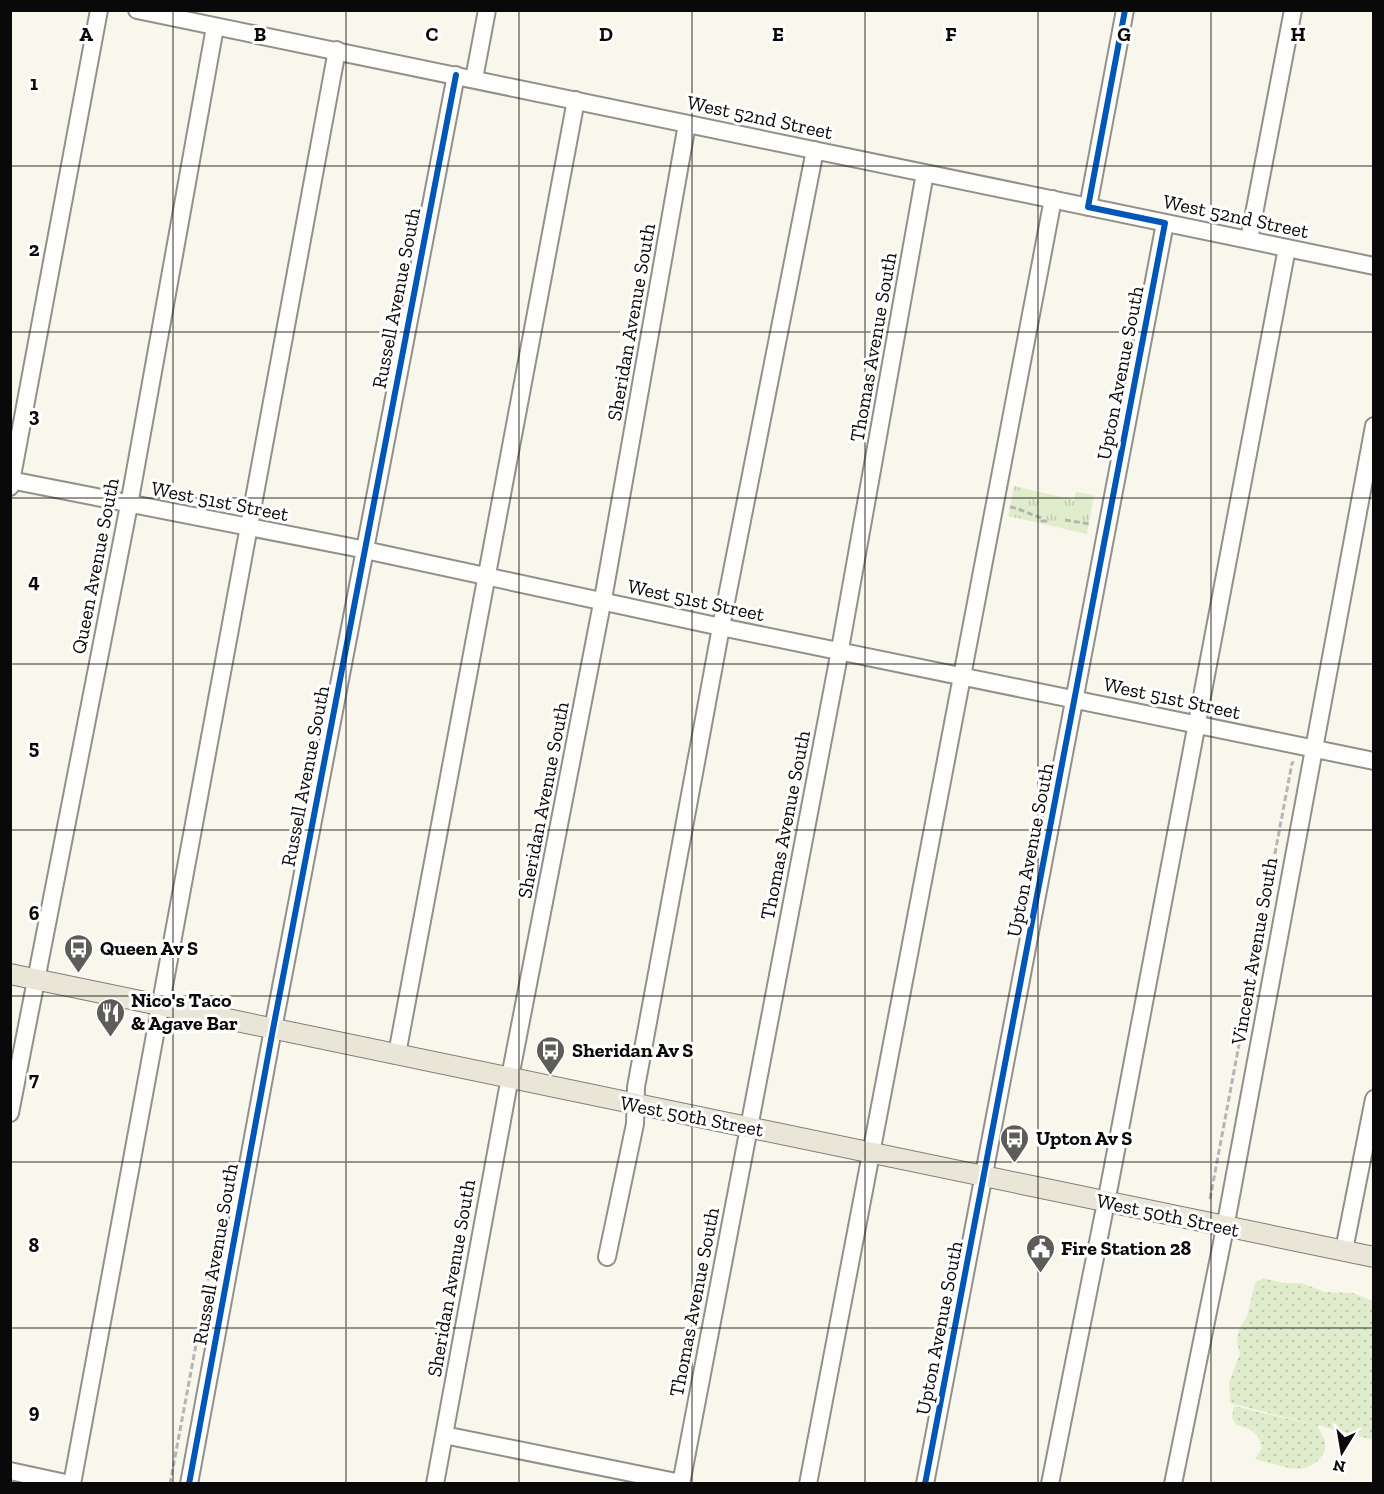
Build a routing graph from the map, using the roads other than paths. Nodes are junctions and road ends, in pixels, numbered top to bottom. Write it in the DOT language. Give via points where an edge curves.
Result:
graph roads {
  1 [pos="99,10"];
  2 [pos="137,10"];
  3 [pos="487,10"];
  4 [pos="1125,10"];
  5 [pos="1293,10"];
  6 [pos="215,27"];
  7 [pos="337,50"];
  8 [pos="456,75"];
  9 [pos="474,79"];
  10 [pos="576,100"];
  11 [pos="687,124"];
  12 [pos="815,150"];
  13 [pos="926,173"];
  14 [pos="1053,199"];
  15 [pos="1088,207"];
  16 [pos="1165,223"];
  17 [pos="1249,240"];
  18 [pos="1287,248"];
  19 [pos="1374,266"];
  20 [pos="1374,426"];
  21 [pos="11,482"];
  22 [pos="129,505"];
  23 [pos="249,529"];
  24 [pos="364,550"];
  25 [pos="486,578"];
  26 [pos="603,600"];
  27 [pos="721,627"];
  28 [pos="840,651"];
  29 [pos="961,675"];
  30 [pos="1075,699"];
  31 [pos="1198,724"];
  32 [pos="1312,748"];
  33 [pos="1374,760"];
  34 [pos="10,974"];
  35 [pos="35,979"];
  36 [pos="159,1005"];
  37 [pos="273,1029"];
  38 [pos="397,1054"];
  39 [pos="510,1077"];
  40 [pos="1374,1099"];
  41 [pos="637,1105"];
  42 [pos="10,1113"];
  43 [pos="749,1127"];
  44 [pos="873,1153"];
  45 [pos="986,1176"];
  46 [pos="1107,1201"];
  47 [pos="1225,1228"];
  48 [pos="1344,1250"];
  49 [pos="607,1257"];
  50 [pos="1374,1257"];
  51 [pos="444,1435"];
  52 [pos="10,1471"];
  53 [pos="681,1483"];
  54 [pos="71,1484"];
  55 [pos="189,1484"];
  56 [pos="435,1484"];
  57 [pos="808,1484"];
  58 [pos="926,1484"];
  59 [pos="1050,1484"];
  60 [pos="1173,1484"];
  1 -- 21 [label="street"];
  2 -- 6 [label="street, West 52nd Street"];
  3 -- 9 [label="street"];
  4 -- 15 [label="street"];
  5 -- 17 [label="street"];
  6 -- 7 [label="street, West 52nd Street"];
  6 -- 22 [label="street, Queen Avenue South"];
  7 -- 8 [label="street, West 52nd Street"];
  7 -- 23 [label="street"];
  8 -- 9 [label="street, West 52nd Street"];
  8 -- 24 [label="street, Russell Avenue South"];
  9 -- 10 [label="street, West 52nd Street"];
  10 -- 11 [label="street, West 52nd Street"];
  10 -- 25 [label="street"];
  11 -- 12 [label="street, West 52nd Street"];
  11 -- 26 [label="street, Sheridan Avenue South"];
  12 -- 13 [label="street, West 52nd Street"];
  12 -- 27 [label="street"];
  13 -- 14 [label="street, West 52nd Street"];
  13 -- 28 [label="street, Thomas Avenue South"];
  14 -- 15 [label="street, West 52nd Street"];
  14 -- 29 [label="street"];
  15 -- 16 [label="street, West 52nd Street"];
  16 -- 17 [label="street, West 52nd Street"];
  16 -- 30 [label="street, Upton Avenue South"];
  17 -- 18 [label="street, West 52nd Street"];
  18 -- 19 [label="street, West 52nd Street"];
  18 -- 31 [label="street"];
  20 -- 32 [label="street, Vincent Avenue South"];
  21 -- 22 [label="street, West 51st Street"];
  22 -- 23 [label="street, West 51st Street"];
  22 -- 35 [label="street, Queen Avenue South"];
  23 -- 24 [label="street, West 51st Street"];
  23 -- 36 [label="street"];
  24 -- 25 [label="street, West 51st Street"];
  24 -- 37 [label="street, Russell Avenue South"];
  25 -- 26 [label="street, West 51st Street"];
  25 -- 38 [label="street"];
  26 -- 27 [label="street, West 51st Street"];
  26 -- 39 [label="street, Sheridan Avenue South"];
  27 -- 28 [label="street, West 51st Street"];
  27 -- 41 [label="street" via="636,1087"];
  28 -- 29 [label="street, West 51st Street"];
  28 -- 43 [label="street, Thomas Avenue South"];
  29 -- 30 [label="street, West 51st Street"];
  29 -- 44 [label="street"];
  30 -- 31 [label="street, West 51st Street"];
  30 -- 45 [label="street, Upton Avenue South"];
  31 -- 32 [label="street, West 51st Street"];
  31 -- 46 [label="street"];
  32 -- 33 [label="street, West 51st Street"];
  32 -- 47 [label="street, Vincent Avenue South"];
  34 -- 35 [label="main road, West 50th Street"];
  35 -- 36 [label="main road, West 50th Street"];
  35 -- 42 [label="street, Queen Avenue South"];
  36 -- 37 [label="main road, West 50th Street"];
  36 -- 54 [label="street"];
  37 -- 38 [label="main road, West 50th Street"];
  37 -- 55 [label="street, Russell Avenue South"];
  38 -- 39 [label="main road, West 50th Street"];
  39 -- 41 [label="main road, West 50th Street"];
  39 -- 51 [label="street, Sheridan Avenue South"];
  40 -- 48 [label="street"];
  41 -- 43 [label="main road, West 50th Street"];
  41 -- 49 [label="street"];
  43 -- 44 [label="main road, West 50th Street"];
  43 -- 53 [label="street, Thomas Avenue South"];
  44 -- 45 [label="main road, West 50th Street"];
  44 -- 57 [label="street"];
  45 -- 46 [label="main road, West 50th Street"];
  45 -- 58 [label="street, Upton Avenue South"];
  46 -- 47 [label="main road, West 50th Street"];
  46 -- 59 [label="street"];
  47 -- 48 [label="main road, West 50th Street"];
  47 -- 60 [label="street, Vincent Avenue South"];
  48 -- 50 [label="main road, West 50th Street"];
  51 -- 53 [label="street"];
  51 -- 56 [label="street, Sheridan Avenue South"];
  52 -- 54 [label="street"];
}
